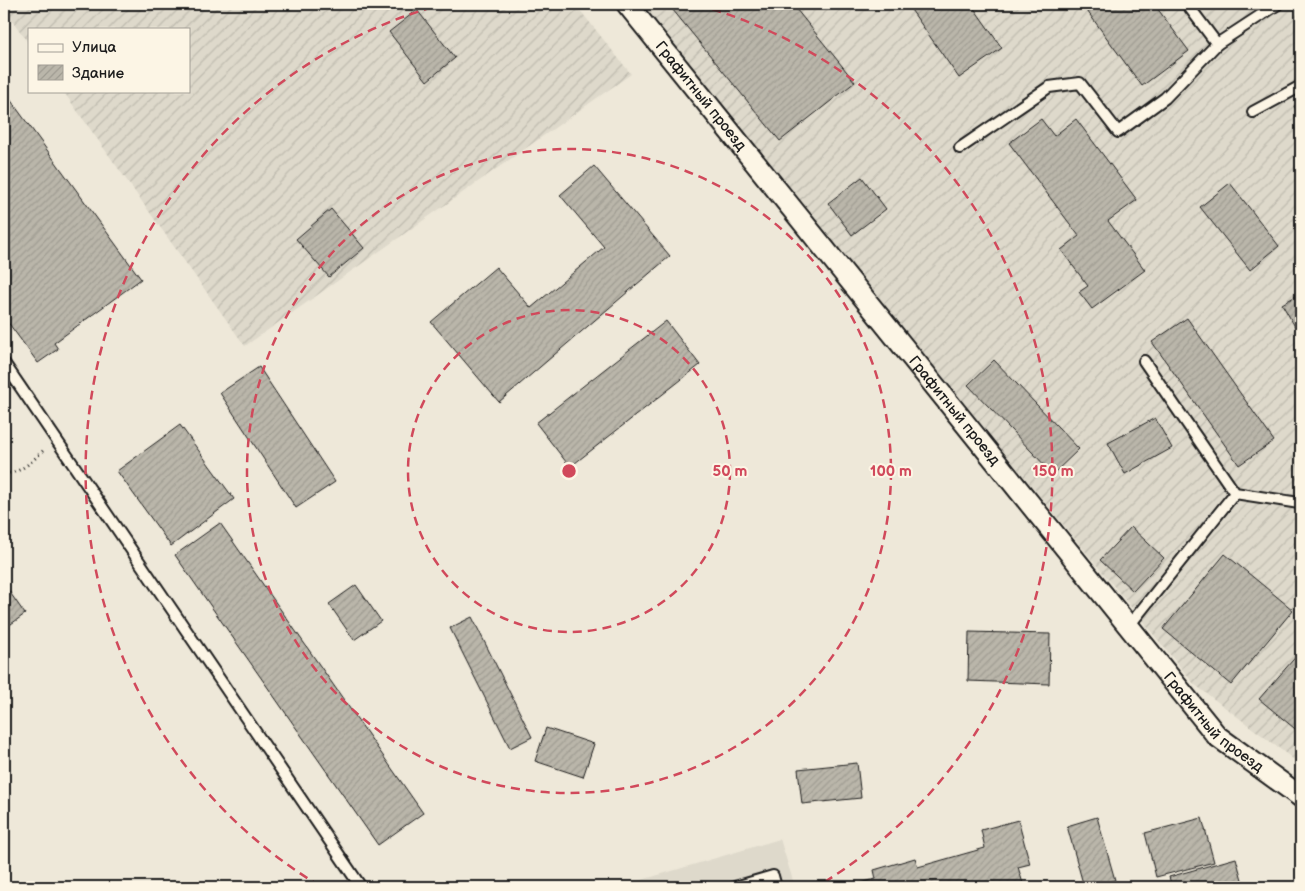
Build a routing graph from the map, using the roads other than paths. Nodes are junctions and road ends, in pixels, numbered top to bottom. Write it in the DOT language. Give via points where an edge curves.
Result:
graph roads {
  1 [pos="627,4"];
  2 [pos="1187,4"];
  3 [pos="1278,4"];
  4 [pos="1217,44"];
  5 [pos="1301,86"];
  6 [pos="1253,112"];
  7 [pos="960,148"];
  8 [pos="1144,361"];
  9 [pos="4,363"];
  10 [pos="1235,493"];
  11 [pos="1299,503"];
  12 [pos="1128,627"];
  13 [pos="1301,797"];
  14 [pos="360,887"];
  15 [pos="735,887"];
  16 [pos="776,887"];
  1 -- 12 [label="street, Графитный проезд"];
  2 -- 4 [label="lane"];
  3 -- 4 [label="lane"];
  4 -- 7 [label="lane" via="1165,98 1118,132 1080,83 1050,87"];
  5 -- 6 [label="lane"];
  8 -- 10 [label="lane"];
  9 -- 14 [label="lane"];
  10 -- 11 [label="lane"];
  10 -- 12 [label="lane"];
  12 -- 13 [label="street, Графитный проезд" via="1216,736"];
  15 -- 16 [label="lane" via="773,876"];
}
